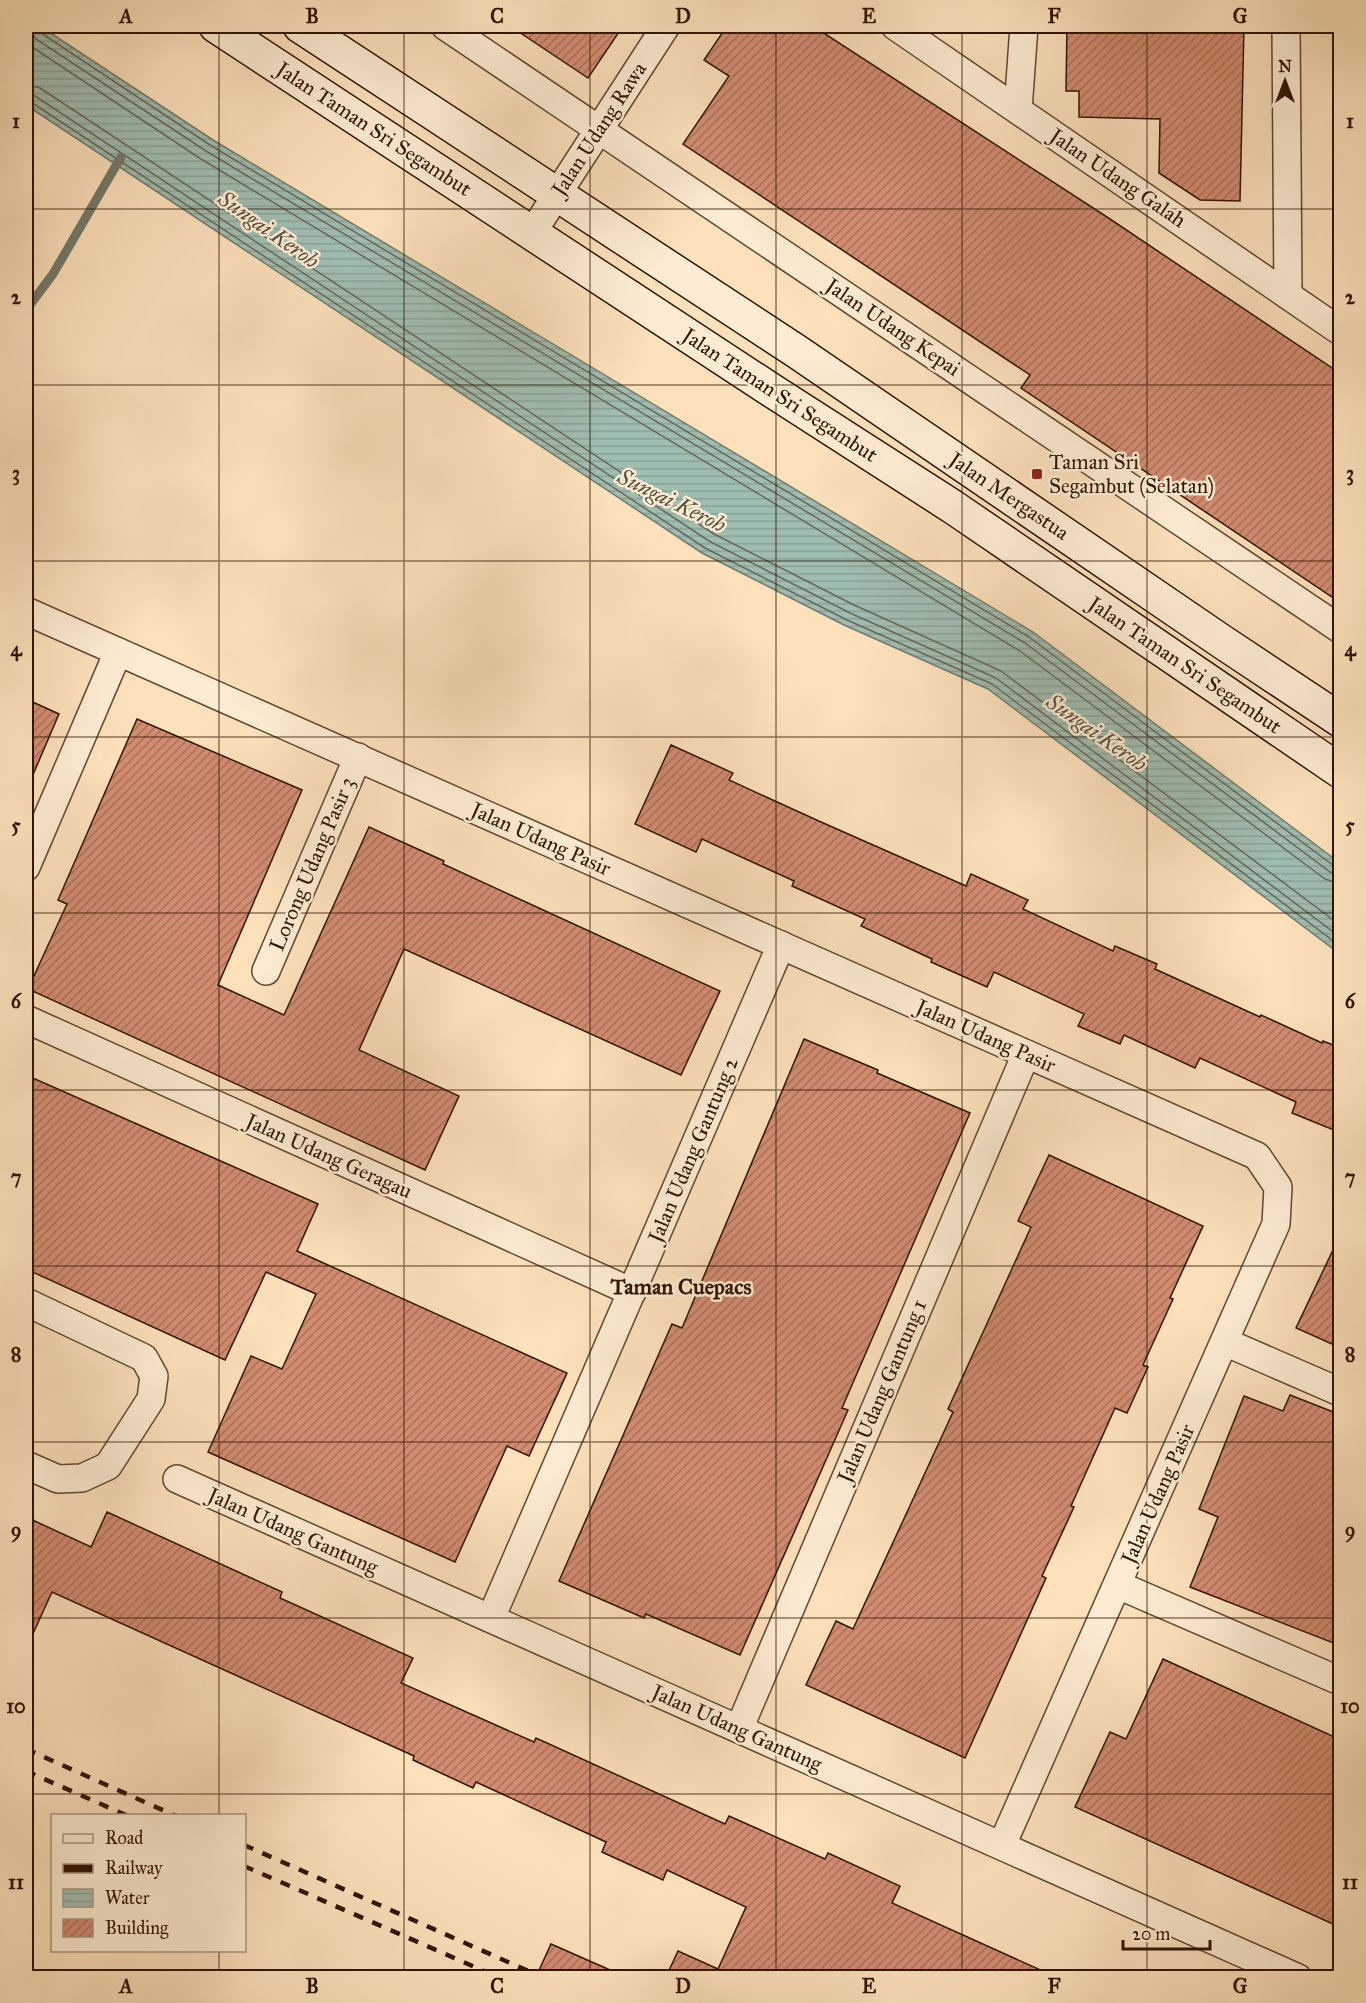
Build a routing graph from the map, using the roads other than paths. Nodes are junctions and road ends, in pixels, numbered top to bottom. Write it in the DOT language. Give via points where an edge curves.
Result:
graph roads {
  1 [pos="216,26"];
  2 [pos="300,26"];
  3 [pos="445,26"];
  4 [pos="666,26"];
  5 [pos="895,26"];
  6 [pos="1024,26"];
  7 [pos="1286,26"];
  8 [pos="1018,110"];
  9 [pos="598,129"];
  10 [pos="556,194"];
  11 [pos="532,233"];
  12 [pos="1288,295"];
  13 [pos="1341,331"];
  14 [pos="26,611"];
  15 [pos="1341,629"];
  16 [pos="1221,641"];
  17 [pos="118,651"];
  18 [pos="1341,720"];
  19 [pos="358,758"];
  20 [pos="1341,771"];
  21 [pos="26,867"];
  22 [pos="781,945"];
  23 [pos="266,971"];
  24 [pos="26,1019"];
  25 [pos="1026,1054"];
  26 [pos="632,1292"];
  27 [pos="26,1302"];
  28 [pos="1225,1342"];
  29 [pos="1341,1392"];
  30 [pos="26,1465"];
  31 [pos="177,1479"];
  32 [pos="1118,1585"];
  33 [pos="491,1618"];
  34 [pos="1341,1681"];
  35 [pos="739,1729"];
  36 [pos="1002,1845"];
  37 [pos="1298,1977"];
  1 -- 11 [label="street, Jalan Taman Sri Segambut"];
  2 -- 10 [label="street"];
  3 -- 9 [label="street, Jalan Udang Kepai"];
  4 -- 9 [label="street, Jalan Udang Rawa"];
  5 -- 8 [label="street, Jalan Udang Galah"];
  6 -- 8 [label="street"];
  7 -- 12 [label="street"];
  8 -- 12 [label="street, Jalan Udang Galah"];
  9 -- 10 [label="street, Jalan Udang Rawa"];
  9 -- 15 [label="street, Jalan Udang Kepai"];
  10 -- 11 [label="street, Jalan Udang Rawa"];
  10 -- 16 [label="street, Jalan Mergastua" via="796,351"];
  11 -- 20 [label="street, Jalan Taman Sri Segambut" via="953,507"];
  12 -- 13 [label="street, Jalan Udang Galah"];
  14 -- 17 [label="street, Jalan Udang Pasir"];
  16 -- 18 [label="street, Jalan Taman Sri Segambut"];
  17 -- 19 [label="street, Jalan Udang Pasir"];
  17 -- 21 [label="street"];
  19 -- 22 [label="street, Jalan Udang Pasir"];
  19 -- 23 [label="street, Lorong Udang Pasir 3"];
  22 -- 25 [label="street, Jalan Udang Pasir"];
  22 -- 26 [label="street, Jalan Udang Gantung 2"];
  24 -- 26 [label="street, Jalan Udang Geragau"];
  25 -- 28 [label="street, Jalan Udang Pasir" via="1257,1156 1273,1179 1278,1187 1276,1224"];
  25 -- 35 [label="street, Jalan Udang Gantung 1"];
  26 -- 33 [label="street, Jalan Udang Gantung 2"];
  27 -- 30 [label="street" via="144,1358 154,1376 151,1399 108,1466 82,1478 58,1479"];
  28 -- 29 [label="street"];
  28 -- 32 [label="street, Jalan Udang Pasir"];
  31 -- 33 [label="street, Jalan Udang Gantung"];
  32 -- 34 [label="street"];
  32 -- 36 [label="street, Jalan Udang Pasir"];
  33 -- 35 [label="street, Jalan Udang Gantung"];
  35 -- 36 [label="street, Jalan Udang Gantung"];
  36 -- 37 [label="street, Jalan Udang Gantung"];
}
